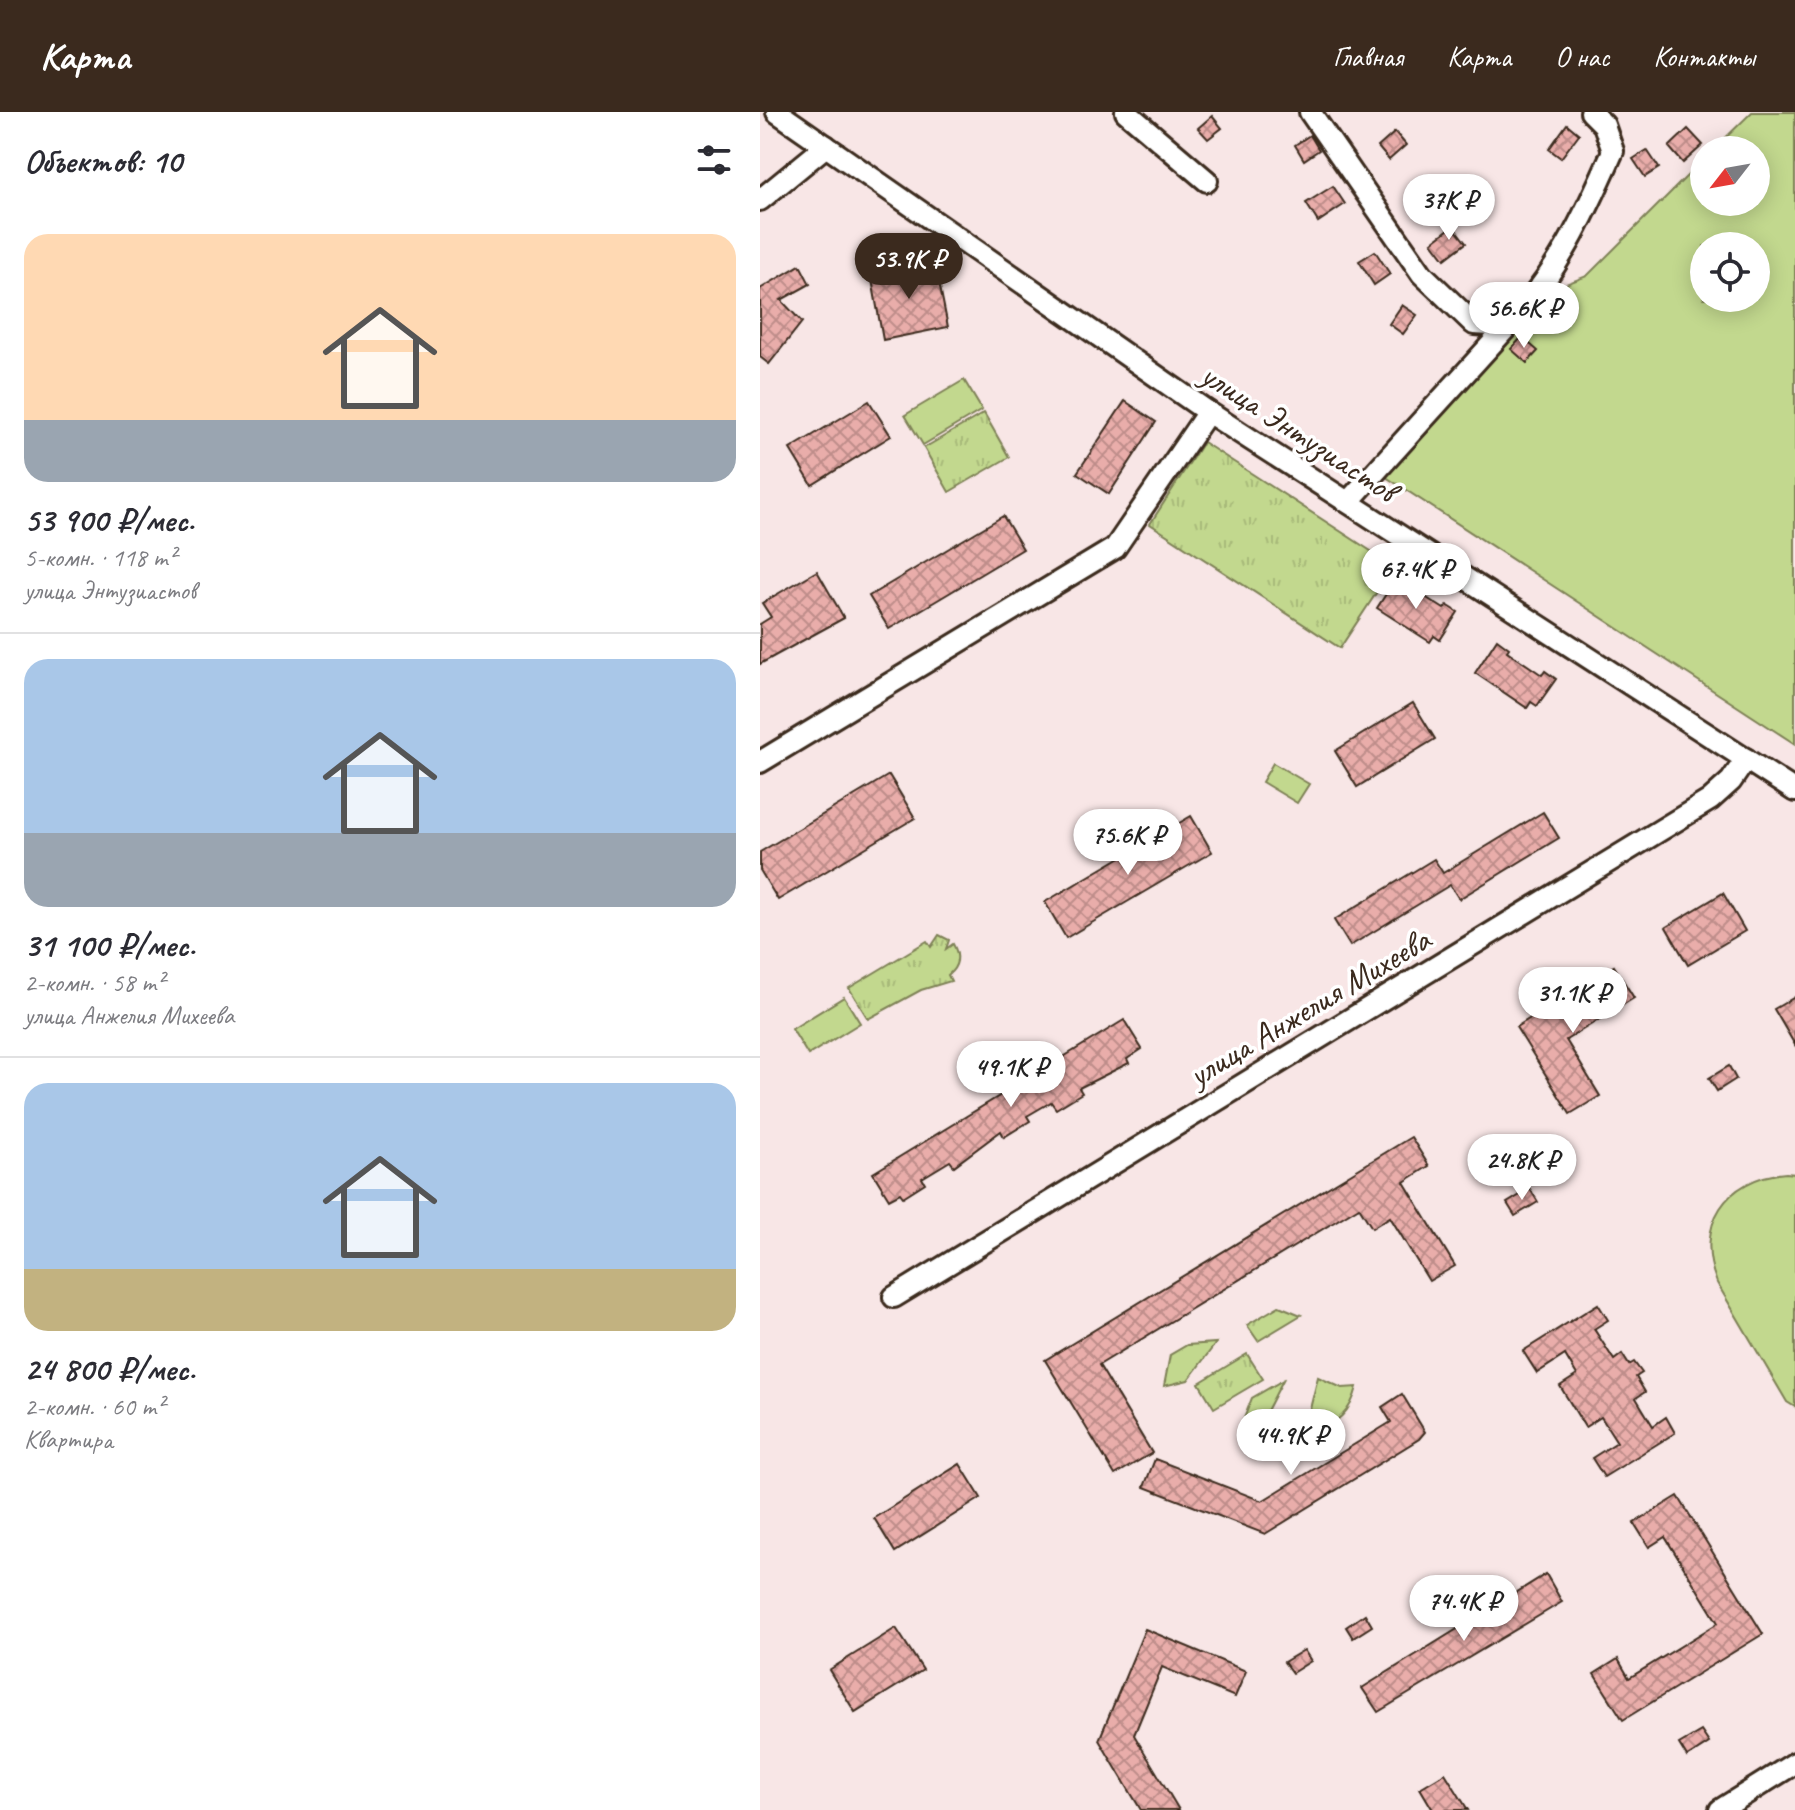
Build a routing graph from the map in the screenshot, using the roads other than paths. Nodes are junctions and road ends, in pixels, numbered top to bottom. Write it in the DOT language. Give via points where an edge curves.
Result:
graph roads {
  1 [pos="777,112"];
  2 [pos="1126,112"];
  3 [pos="1310,112"];
  4 [pos="1591,112"];
  5 [pos="826,146"];
  6 [pos="1207,181"];
  7 [pos="760,200"];
  8 [pos="1508,326"];
  9 [pos="1208,412"];
  10 [pos="1348,502"];
  11 [pos="1746,759"];
  12 [pos="760,762"];
  13 [pos="1795,791"];
  14 [pos="894,1297"];
  15 [pos="1795,1763"];
  16 [pos="1720,1810"];
  1 -- 5 [label="street, улица Энтузиастов"];
  2 -- 6 [label="street"];
  3 -- 8 [label="street" via="1422,274 1474,324"];
  4 -- 8 [label="street" via="1604,125 1613,151 1580,226 1541,290"];
  5 -- 7 [label="street"];
  5 -- 9 [label="street, улица Энтузиастов"];
  8 -- 10 [label="street"];
  9 -- 10 [label="street, улица Энтузиастов"];
  9 -- 12 [label="street" via="1115,548"];
  10 -- 11 [label="street, улица Энтузиастов"];
  11 -- 13 [label="street, улица Энтузиастов"];
  11 -- 14 [label="street, улица Анжелия Михеева" via="1710,800"];
  15 -- 16 [label="street"];
}
